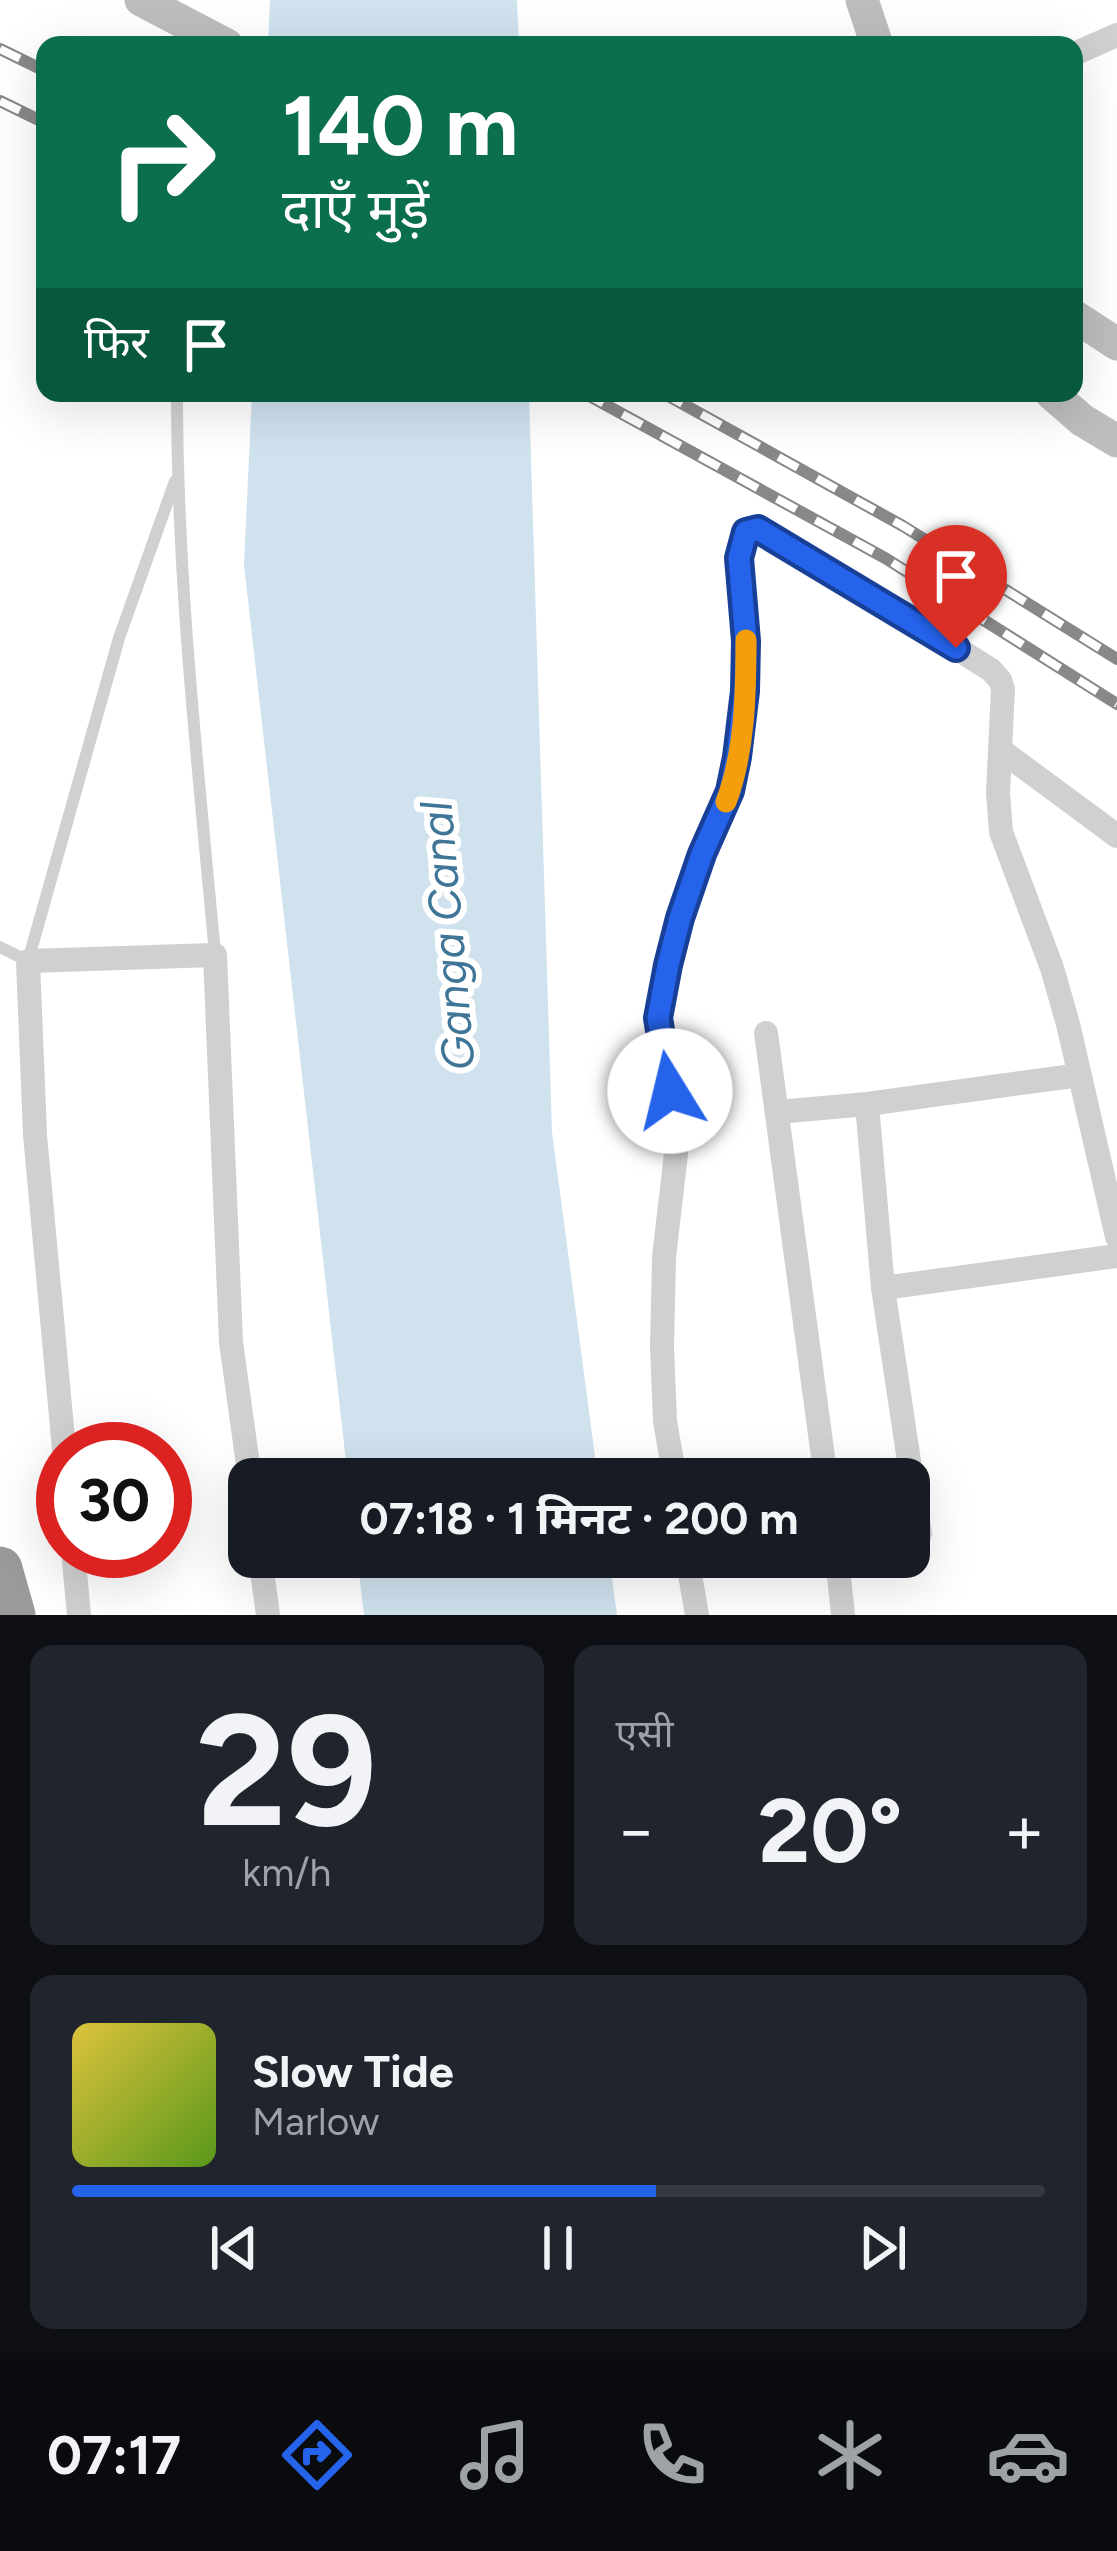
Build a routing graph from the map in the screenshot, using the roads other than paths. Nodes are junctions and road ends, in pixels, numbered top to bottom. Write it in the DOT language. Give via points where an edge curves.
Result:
graph roads {
  1 [pos="862,0"];
  2 [pos="170,11"];
  3 [pos="212,36"];
  4 [pos="874,36"];
  5 [pos="1115,41"];
  6 [pos="1083,51"];
  7 [pos="1083,322"];
  8 [pos="1117,344"];
  9 [pos="177,402"];
  10 [pos="1061,402"];
  11 [pos="1117,441"];
  12 [pos="177,476"];
  13 [pos="1002,751"];
  14 [pos="1117,836"];
  15 [pos="0,947"];
  16 [pos="215,955"];
  17 [pos="28,961"];
  18 [pos="766,1033"];
  19 [pos="1080,1075"];
  20 [pos="867,1104"];
  21 [pos="778,1112"];
  22 [pos="1117,1237"];
  23 [pos="1117,1256"];
  24 [pos="883,1288"];
  25 [pos="62,1422"];
  26 [pos="247,1458"];
  27 [pos="671,1458"];
  28 [pos="823,1458"];
  29 [pos="909,1458"];
  30 [pos="0,1569"];
  31 [pos="76,1578"];
  32 [pos="263,1578"];
  33 [pos="691,1578"];
  34 [pos="839,1578"];
  35 [pos="13,1615"];
  36 [pos="79,1615"];
  37 [pos="268,1615"];
  38 [pos="697,1615"];
  39 [pos="843,1615"];
  1 -- 4 [label="main road"];
  2 -- 3 [label="main road"];
  5 -- 6 [label="street"];
  7 -- 8 [label="main road"];
  9 -- 12 [label="lane"];
  10 -- 11 [label="main road"];
  12 -- 16 [label="lane"];
  12 -- 17 [label="lane" via="119,638"];
  13 -- 14 [label="street"];
  13 -- 19 [label="street" via="1001,832 1052,968"];
  13 -- 27 [label="street" via="1003,689 991,670 758,529 746,532 737,757 680,918 658,1018 676,1154 662,1347"];
  15 -- 17 [label="lane"];
  16 -- 17 [label="street"];
  16 -- 26 [label="street" via="231,1342"];
  17 -- 25 [label="street"];
  18 -- 21 [label="street"];
  19 -- 20 [label="street"];
  19 -- 22 [label="street"];
  20 -- 21 [label="street"];
  20 -- 24 [label="street"];
  21 -- 28 [label="street"];
  23 -- 24 [label="street"];
  24 -- 29 [label="street"];
  30 -- 35 [label="highway"];
  31 -- 36 [label="street"];
  32 -- 37 [label="street"];
  33 -- 38 [label="street"];
  34 -- 39 [label="street"];
}
